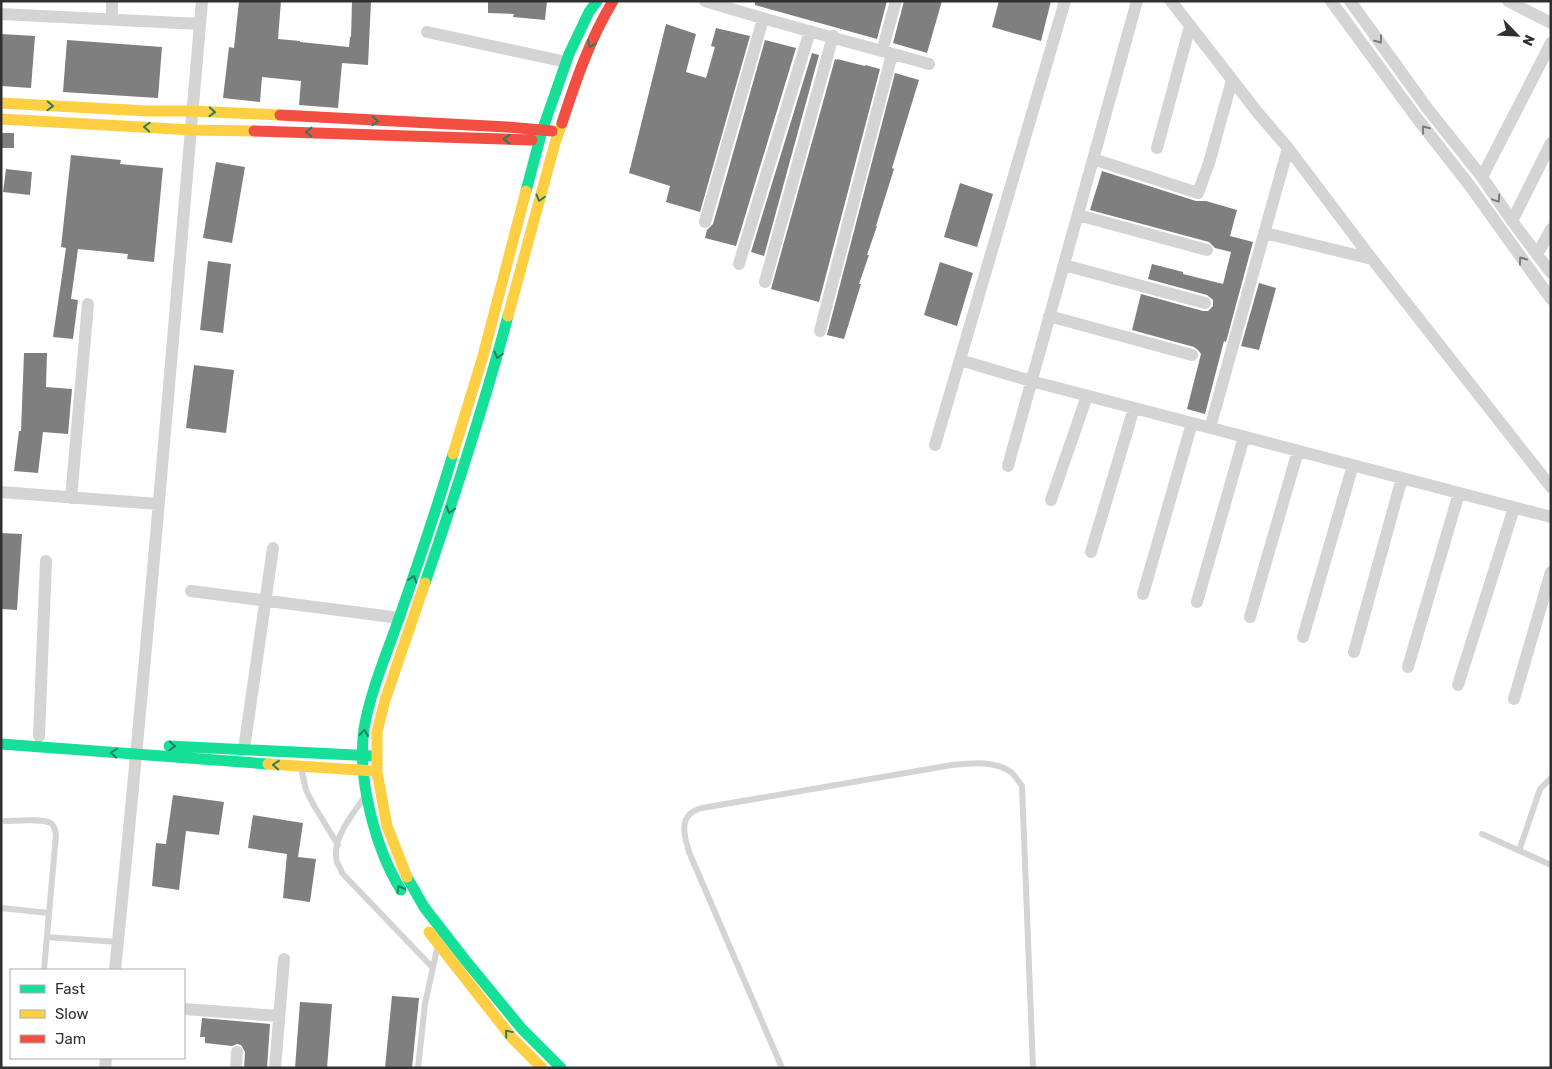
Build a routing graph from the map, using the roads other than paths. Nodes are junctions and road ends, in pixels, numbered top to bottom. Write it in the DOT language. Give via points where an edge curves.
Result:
graph roads {
  1 [pos="112,1"];
  2 [pos="202,1"];
  3 [pos="597,1"];
  4 [pos="614,1"];
  5 [pos="705,1"];
  6 [pos="896,1"];
  7 [pos="1065,1"];
  8 [pos="1137,1"];
  9 [pos="1171,1"];
  10 [pos="1331,1"];
  11 [pos="1350,1"];
  12 [pos="1508,1"];
  13 [pos="1,14"];
  14 [pos="112,19"];
  15 [pos="763,19"];
  16 [pos="1551,23"];
  17 [pos="200,24"];
  18 [pos="1190,26"];
  19 [pos="810,31"];
  20 [pos="427,32"];
  21 [pos="833,36"];
  22 [pos="1551,43"];
  23 [pos="887,52"];
  24 [pos="566,62"];
  25 [pos="929,64"];
  26 [pos="1232,80"];
  27 [pos="1,103"];
  28 [pos="192,111"];
  29 [pos="1,119"];
  30 [pos="192,130"];
  31 [pos="559,131"];
  32 [pos="541,136"];
  33 [pos="555,143"];
  34 [pos="1551,143"];
  35 [pos="1157,148"];
  36 [pos="1288,148"];
  37 [pos="1093,160"];
  38 [pos="1482,177"];
  39 [pos="1078,215"];
  40 [pos="1512,221"];
  41 [pos="705,222"];
  42 [pos="1551,228"];
  43 [pos="1265,233"];
  44 [pos="1207,250"];
  45 [pos="1537,255"];
  46 [pos="1372,259"];
  47 [pos="739,264"];
  48 [pos="1064,265"];
  49 [pos="1551,273"];
  50 [pos="765,282"];
  51 [pos="1551,299"];
  52 [pos="1205,302"];
  53 [pos="88,304"];
  54 [pos="1049,316"];
  55 [pos="820,331"];
  56 [pos="1192,355"];
  57 [pos="960,360"];
  58 [pos="1031,381"];
  59 [pos="1087,396"];
  60 [pos="1134,408"];
  61 [pos="1192,423"];
  62 [pos="1210,428"];
  63 [pos="1244,437"];
  64 [pos="935,445"];
  65 [pos="1298,451"];
  66 [pos="1353,465"];
  67 [pos="1008,466"];
  68 [pos="1402,478"];
  69 [pos="1551,487"];
  70 [pos="1,492"];
  71 [pos="1459,493"];
  72 [pos="71,498"];
  73 [pos="1051,500"];
  74 [pos="158,504"];
  75 [pos="1514,508"];
  76 [pos="1551,517"];
  77 [pos="273,548"];
  78 [pos="1091,552"];
  79 [pos="46,561"];
  80 [pos="1551,572"];
  81 [pos="191,591"];
  82 [pos="1143,594"];
  83 [pos="266,601"];
  84 [pos="1197,602"];
  85 [pos="1250,617"];
  86 [pos="400,618"];
  87 [pos="1303,636"];
  88 [pos="1354,652"];
  89 [pos="1408,667"];
  90 [pos="1458,685"];
  91 [pos="1514,699"];
  92 [pos="34,735"];
  93 [pos="1,744"];
  94 [pos="244,749"];
  95 [pos="137,750"];
  96 [pos="363,754"];
  97 [pos="377,756"];
  98 [pos="301,766"];
  99 [pos="362,770"];
  100 [pos="377,772"];
  101 [pos="1551,778"];
  102 [pos="367,793"];
  103 [pos="5,821"];
  104 [pos="1482,834"];
  105 [pos="338,845"];
  106 [pos="1519,851"];
  107 [pos="1551,865"];
  108 [pos="406,899"];
  109 [pos="1,908"];
  110 [pos="49,913"];
  111 [pos="421,922"];
  112 [pos="47,936"];
  113 [pos="118,942"];
  114 [pos="438,945"];
  115 [pos="284,959"];
  116 [pos="433,968"];
  117 [pos="44,969"];
  118 [pos="115,969"];
  119 [pos="185,1009"];
  120 [pos="279,1016"];
  121 [pos="238,1052"];
  122 [pos="236,1068"];
  123 [pos="275,1068"];
  124 [pos="418,1068"];
  125 [pos="542,1068"];
  126 [pos="562,1068"];
  127 [pos="782,1068"];
  128 [pos="1033,1068"];
  1 -- 14 [label="street"];
  2 -- 17 [label="street"];
  3 -- 24 [label="main road"];
  4 -- 31 [label="main road, one-way" via="583,60"];
  5 -- 15 [label="street"];
  6 -- 23 [label="street"];
  7 -- 57 [label="street"];
  8 -- 37 [label="street"];
  9 -- 18 [label="street"];
  51 -- 10 [label="street, one-way"];
  11 -- 38 [label="street, one-way" via="1427,108"];
  12 -- 16 [label="street"];
  13 -- 14 [label="street"];
  14 -- 17 [label="street"];
  15 -- 19 [label="street"];
  15 -- 41 [label="street"];
  17 -- 28 [label="street"];
  18 -- 26 [label="street"];
  18 -- 35 [label="street"];
  19 -- 21 [label="street"];
  19 -- 47 [label="street"];
  20 -- 24 [label="street"];
  21 -- 23 [label="street"];
  21 -- 50 [label="street"];
  22 -- 38 [label="street"];
  23 -- 25 [label="street"];
  23 -- 55 [label="street"];
  24 -- 32 [label="main road"];
  26 -- 36 [label="street"];
  26 -- 37 [label="street" via="1210,164 1198,193"];
  27 -- 28 [label="main road, one-way"];
  28 -- 30 [label="street"];
  28 -- 32 [label="main road, one-way" via="507,127"];
  30 -- 29 [label="main road, one-way"];
  32 -- 30 [label="main road, one-way"];
  30 -- 74 [label="street"];
  31 -- 32 [label="main road"];
  31 -- 33 [label="main road"];
  32 -- 33 [label="main road"];
  86 -- 32 [label="main road, one-way" via="483,356"];
  33 -- 97 [label="main road, one-way" via="496,362 385,700 377,732"];
  34 -- 40 [label="street"];
  36 -- 43 [label="street"];
  36 -- 46 [label="street"];
  37 -- 39 [label="street"];
  38 -- 40 [label="street, one-way"];
  39 -- 44 [label="street"];
  39 -- 48 [label="street"];
  40 -- 45 [label="street"];
  42 -- 45 [label="street"];
  43 -- 46 [label="street"];
  43 -- 62 [label="street"];
  45 -- 49 [label="street"];
  46 -- 69 [label="street"];
  48 -- 52 [label="street"];
  48 -- 54 [label="street"];
  53 -- 72 [label="street"];
  54 -- 56 [label="street"];
  54 -- 58 [label="street"];
  57 -- 58 [label="street"];
  57 -- 64 [label="street"];
  58 -- 59 [label="street"];
  58 -- 67 [label="street"];
  59 -- 60 [label="street"];
  59 -- 73 [label="street"];
  60 -- 61 [label="street"];
  60 -- 78 [label="street"];
  61 -- 62 [label="street"];
  61 -- 82 [label="street"];
  62 -- 63 [label="street"];
  63 -- 65 [label="street"];
  63 -- 84 [label="street"];
  65 -- 66 [label="street"];
  65 -- 85 [label="street"];
  66 -- 68 [label="street"];
  66 -- 87 [label="street"];
  68 -- 71 [label="street"];
  68 -- 88 [label="street"];
  70 -- 72 [label="street"];
  71 -- 75 [label="street"];
  71 -- 89 [label="street"];
  72 -- 74 [label="street"];
  74 -- 95 [label="street"];
  75 -- 76 [label="street"];
  75 -- 90 [label="street"];
  77 -- 83 [label="street"];
  79 -- 92 [label="street"];
  80 -- 91 [label="street"];
  81 -- 83 [label="street"];
  83 -- 86 [label="street"];
  83 -- 94 [label="street"];
  96 -- 86 [label="main road, one-way" via="364,730 372,696"];
  92 -- 95 [label="main road"];
  95 -- 93 [label="main road, one-way"];
  95 -- 94 [label="main road, one-way"];
  94 -- 96 [label="main road"];
  98 -- 95 [label="main road, one-way"];
  95 -- 113 [label="street"];
  96 -- 97 [label="main road"];
  96 -- 99 [label="main road"];
  97 -- 100 [label="main road"];
  98 -- 99 [label="main road"];
  98 -- 105 [label="lane" via="306,790"];
  99 -- 100 [label="main road"];
  99 -- 102 [label="main road"];
  100 -- 126 [label="main road" via="387,826 405,873 424,907 522,1029"];
  101 -- 106 [label="lane" via="1540,789"];
  102 -- 105 [label="lane" via="343,829"];
  108 -- 102 [label="main road, one-way" via="374,829"];
  103 -- 110 [label="lane" via="44,821 55,828"];
  104 -- 106 [label="lane"];
  105 -- 116 [label="lane" via="337,861 342,873"];
  106 -- 107 [label="lane"];
  109 -- 110 [label="lane"];
  110 -- 112 [label="lane"];
  111 -- 114 [label="main road"];
  112 -- 113 [label="lane"];
  112 -- 117 [label="lane"];
  113 -- 118 [label="street"];
  114 -- 116 [label="lane"];
  125 -- 114 [label="main road, one-way" via="512,1038"];
  115 -- 120 [label="street"];
  116 -- 124 [label="lane" via="425,1004"];
  119 -- 120 [label="street"];
  120 -- 123 [label="street"];
  121 -- 122 [label="street"];
  127 -- 128 [label="lane" via="688,852 684,824 690,813 702,808 979,762 1012,773 1022,786"];
}
